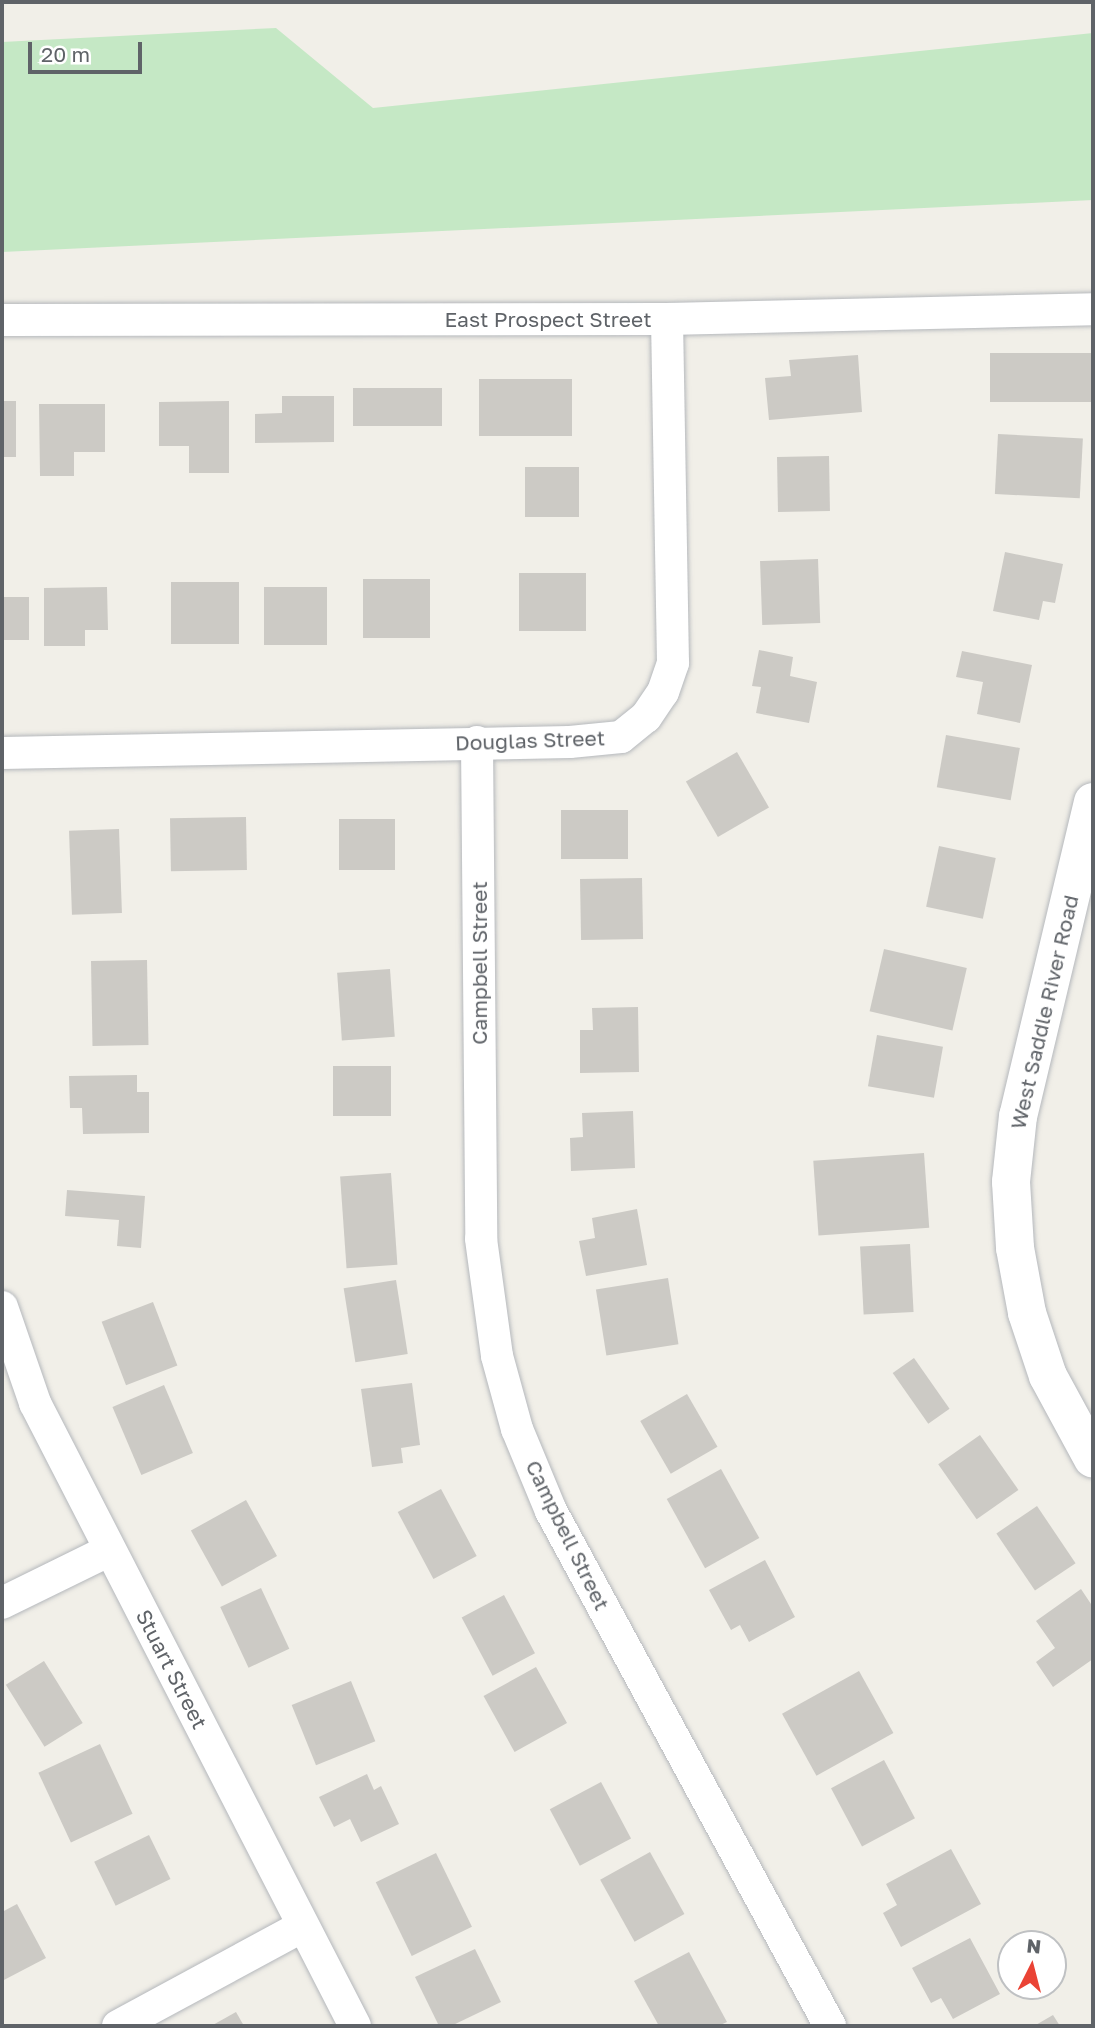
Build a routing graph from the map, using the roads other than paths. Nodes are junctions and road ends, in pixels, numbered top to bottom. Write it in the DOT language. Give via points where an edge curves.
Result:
graph roads {
  1 [pos="1093,309"];
  2 [pos="667,319"];
  3 [pos="2,320"];
  4 [pos="477,742"];
  5 [pos="2,753"];
  6 [pos="1093,802"];
  7 [pos="1084,876"];
  8 [pos="2,1307"];
  9 [pos="1093,1459"];
  10 [pos="110,1550"];
  11 [pos="2,1603"];
  12 [pos="303,1926"];
  13 [pos="118,2026"];
  14 [pos="355,2026"];
  15 [pos="830,2026"];
  1 -- 2 [label="street, East Prospect Street"];
  2 -- 3 [label="street, East Prospect Street"];
  2 -- 4 [label="street, Douglas Street" via="674,646 663,692 646,717 621,737"];
  4 -- 5 [label="street, Douglas Street"];
  4 -- 15 [label="street, Campbell Street" via="481,1239 497,1356 510,1405 551,1511"];
  6 -- 7 [label="street, West Saddle River Road"];
  7 -- 9 [label="street, West Saddle River Road" via="1018,1116 1012,1182 1015,1248 1027,1313 1048,1376"];
  8 -- 10 [label="street, Stuart Street" via="35,1403"];
  10 -- 11 [label="street"];
  10 -- 12 [label="street, Stuart Street"];
  12 -- 13 [label="street"];
  12 -- 14 [label="street, Stuart Street"];
}
